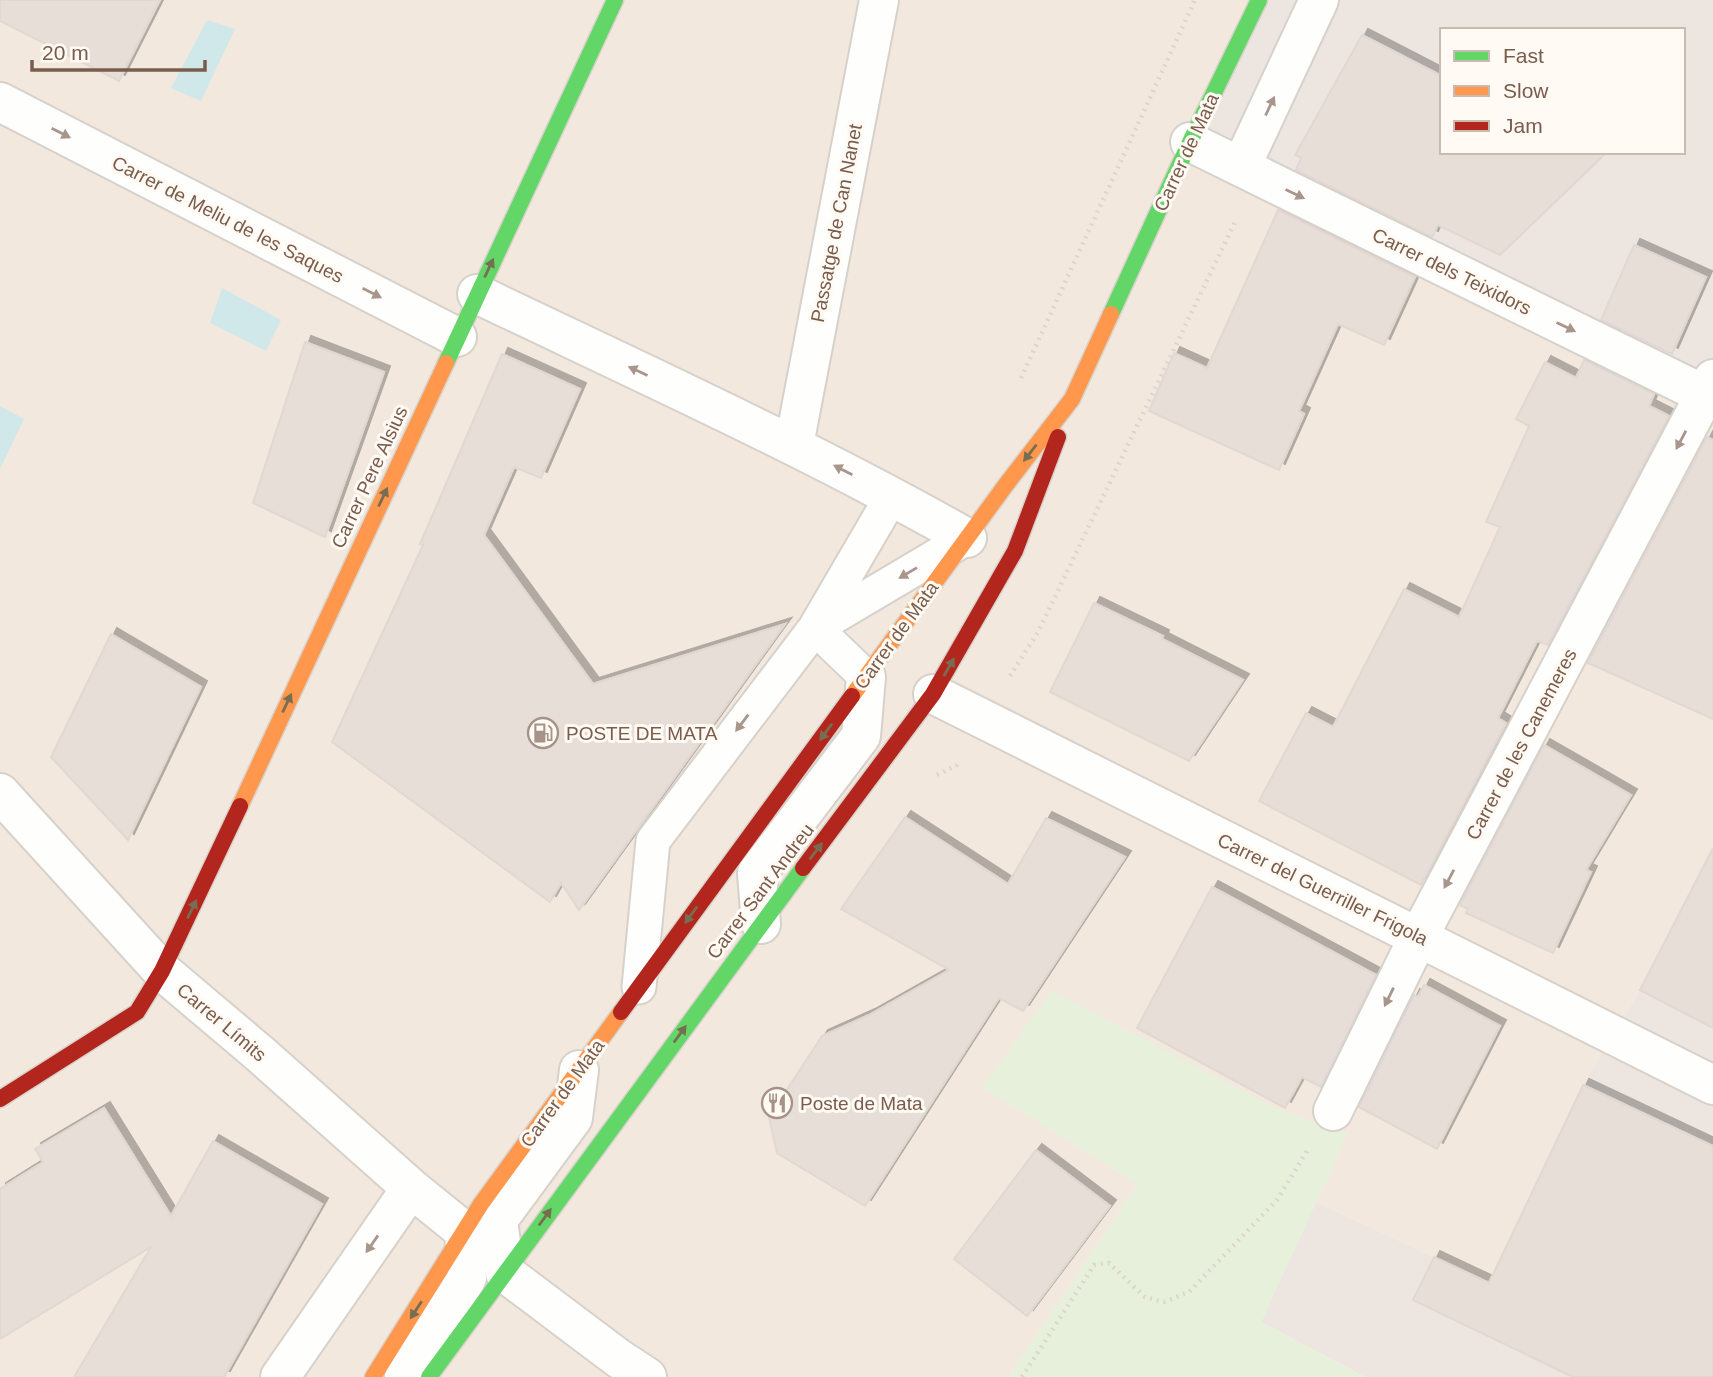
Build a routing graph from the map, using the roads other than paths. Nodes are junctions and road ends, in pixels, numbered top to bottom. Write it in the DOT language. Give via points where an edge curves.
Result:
graph roads {
  1 [pos="615,0"];
  2 [pos="879,0"];
  3 [pos="1259,0"];
  4 [pos="1319,0"];
  5 [pos="0,102"];
  6 [pos="1190,142"];
  7 [pos="1241,167"];
  8 [pos="477,294"];
  9 [pos="457,337"];
  10 [pos="1710,391"];
  11 [pos="1072,399"];
  12 [pos="794,445"];
  13 [pos="892,496"];
  14 [pos="967,538"];
  15 [pos="815,628"];
  16 [pos="866,677"];
  17 [pos="933,694"];
  18 [pos="0,793"];
  19 [pos="761,924"];
  20 [pos="1419,936"];
  21 [pos="162,971"];
  22 [pos="639,987"];
  23 [pos="579,1070"];
  24 [pos="1713,1085"];
  25 [pos="0,1099"];
  26 [pos="1333,1111"];
  27 [pos="411,1188"];
  28 [pos="464,1231"];
  29 [pos="520,1284"];
  30 [pos="280,1377"];
  31 [pos="373,1377"];
  32 [pos="404,1377"];
  33 [pos="429,1377"];
  34 [pos="647,1377"];
  8 -- 1 [label="main road, Carrer Pere Alsius, one-way"];
  2 -- 12 [label="street, Passatge de Can Nanet"];
  3 -- 6 [label="main road, Carrer de Mata"];
  7 -- 4 [label="street, one-way"];
  5 -- 9 [label="street, Carrer de Meliu de les Saques, one-way"];
  6 -- 7 [label="street, Carrer dels Teixidors"];
  6 -- 11 [label="main road, Carrer de Mata"];
  7 -- 10 [label="street, Carrer dels Teixidors, one-way"];
  8 -- 9 [label="main road, Carrer Pere Alsius"];
  12 -- 8 [label="street, one-way"];
  21 -- 9 [label="main road, Carrer Pere Alsius, one-way"];
  10 -- 20 [label="street, Carrer de les Canemeres, one-way"];
  11 -- 14 [label="main road, Carrer de Mata, one-way"];
  17 -- 11 [label="main road, Carrer Sant Andreu, one-way" via="1015,551"];
  13 -- 12 [label="street, one-way"];
  13 -- 14 [label="street"];
  13 -- 15 [label="lane"];
  14 -- 15 [label="lane, one-way"];
  14 -- 16 [label="main road, Carrer de Mata"];
  15 -- 16 [label="lane"];
  15 -- 22 [label="lane, one-way" via="653,841"];
  16 -- 19 [label="street" via="861,736 757,873"];
  16 -- 22 [label="main road, Carrer de Mata, one-way"];
  19 -- 17 [label="main road, Carrer Sant Andreu, one-way"];
  17 -- 20 [label="street, Carrer del Guerriller Frigola"];
  18 -- 21 [label="street, Carrer Límits"];
  29 -- 19 [label="main road, Carrer Sant Andreu, one-way"];
  20 -- 24 [label="street, Carrer del Guerriller Frigola"];
  20 -- 26 [label="street, Carrer de les Canemeres, one-way"];
  21 -- 25 [label="main road, Carrer Pere Alsius" via="136,1012"];
  21 -- 27 [label="street, Carrer Límits"];
  22 -- 23 [label="main road, Carrer de Mata"];
  23 -- 28 [label="main road, Carrer de Mata"];
  23 -- 29 [label="street" via="573,1118 498,1220"];
  27 -- 28 [label="street, Carrer Límits"];
  27 -- 30 [label="street, one-way"];
  28 -- 31 [label="main road, one-way"];
  28 -- 32 [label="street" via="467,1278"];
  29 -- 33 [label="main road, Carrer Sant Andreu"];
  29 -- 34 [label="street"];
}
